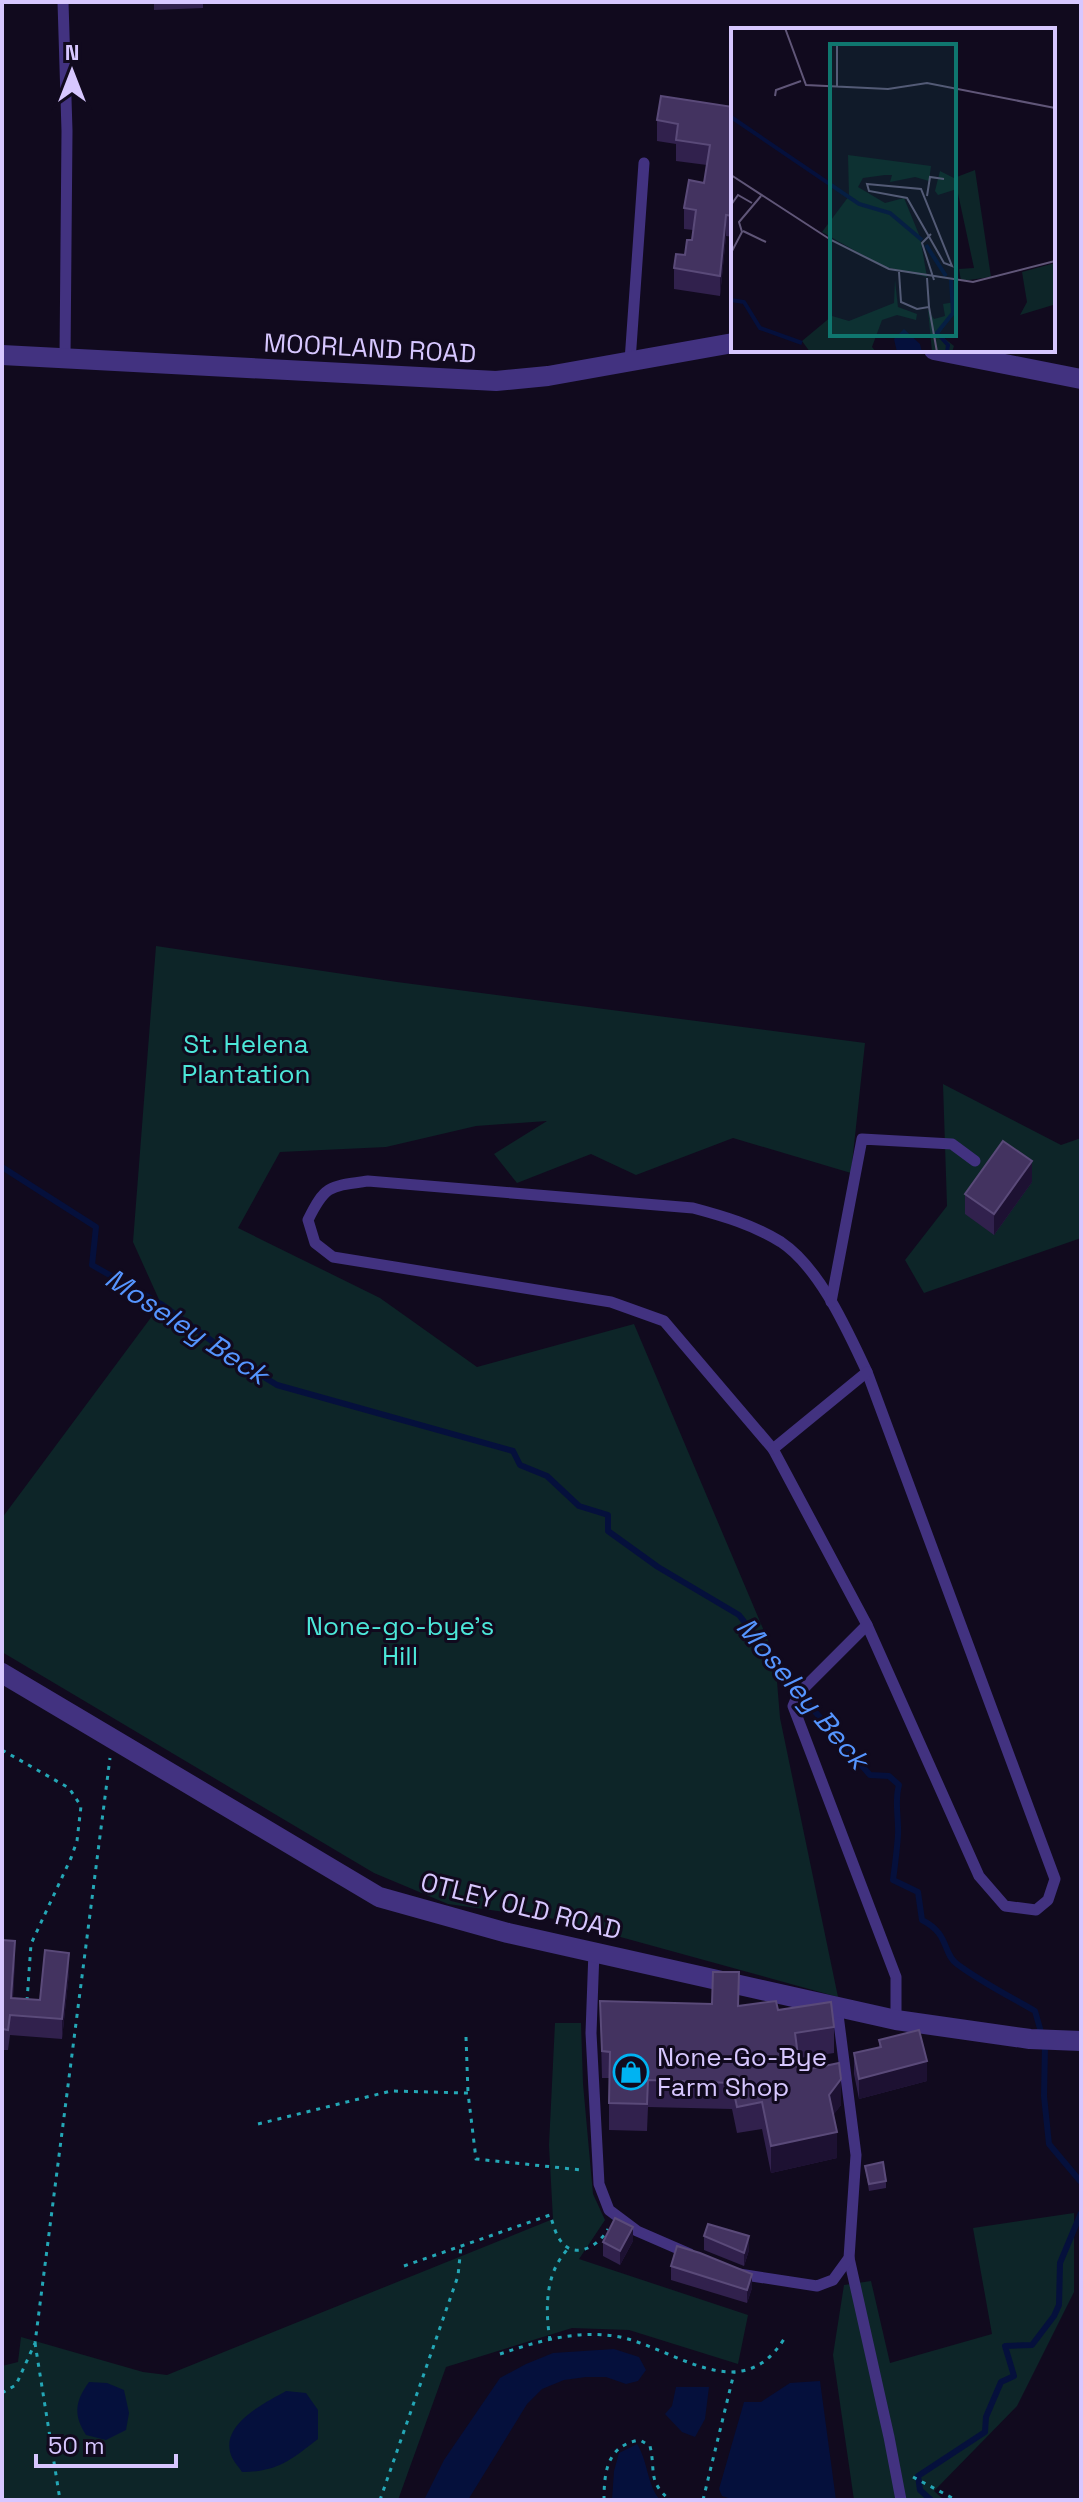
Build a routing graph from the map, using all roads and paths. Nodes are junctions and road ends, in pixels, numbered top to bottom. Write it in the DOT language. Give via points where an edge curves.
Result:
graph roads {
  1 [pos="63,2"];
  2 [pos="644,163"];
  3 [pos="731,343"];
  4 [pos="944,352"];
  5 [pos="2,355"];
  6 [pos="65,358"];
  7 [pos="630,361"];
  8 [pos="1081,379"];
  9 [pos="975,1161"];
  10 [pos="831,1302"];
  11 [pos="867,1372"];
  12 [pos="773,1449"];
  13 [pos="867,1625"];
  14 [pos="2,1673"];
  15 [pos="113,1737"];
  16 [pos="2,1750"];
  17 [pos="594,1951"];
  18 [pos="27,2003"];
  19 [pos="837,2007"];
  20 [pos="896,2020"];
  21 [pos="466,2037"];
  22 [pos="1081,2041"];
  23 [pos="468,2093"];
  24 [pos="258,2124"];
  25 [pos="598,2172"];
  26 [pos="616,2215"];
  27 [pos="461,2246"];
  28 [pos="569,2248"];
  29 [pos="699,2258"];
  30 [pos="849,2258"];
  31 [pos="404,2266"];
  32 [pos="723,2268"];
  33 [pos="784,2339"];
  34 [pos="550,2340"];
  35 [pos="35,2343"];
  36 [pos="500,2354"];
  37 [pos="734,2373"];
  38 [pos="2,2393"];
  39 [pos="895,2468"];
  40 [pos="60,2500"];
  41 [pos="380,2500"];
  42 [pos="604,2500"];
  43 [pos="670,2500"];
  44 [pos="703,2500"];
  45 [pos="901,2500"];
  46 [pos="956,2500"];
  1 -- 6 [label="lane"];
  2 -- 7 [label="lane"];
  3 -- 7 [label="street, MOORLAND ROAD"];
  4 -- 8 [label="street"];
  5 -- 6 [label="street, MOORLAND ROAD"];
  6 -- 7 [label="street, MOORLAND ROAD" via="496,381"];
  9 -- 10 [label="lane" via="952,1144 862,1139"];
  10 -- 11 [label="lane"];
  10 -- 12 [label="lane" via="782,1243 733,1219 693,1208 368,1181 338,1185 320,1196 308,1220 315,1243 333,1257 611,1302 664,1321"];
  11 -- 12 [label="lane"];
  11 -- 13 [label="lane" via="1055,1879 1048,1900 1036,1910 1005,1906 979,1876"];
  12 -- 13 [label="lane"];
  13 -- 20 [label="lane" via="798,1694 793,1706 896,1977"];
  14 -- 15 [label="street, OTLEY OLD ROAD"];
  15 -- 17 [label="street, OTLEY OLD ROAD" via="379,1897"];
  15 -- 35 [label="path"];
  16 -- 18 [label="path" via="69,1788 81,1806 71,1858 31,1944"];
  17 -- 19 [label="street, OTLEY OLD ROAD"];
  17 -- 25 [label="lane" via="591,2033"];
  19 -- 20 [label="street, OTLEY OLD ROAD"];
  19 -- 30 [label="lane" via="856,2155"];
  20 -- 22 [label="street, OTLEY OLD ROAD"];
  21 -- 23 [label="path"];
  23 -- 24 [label="path" via="391,2091"];
  23 -- 25 [label="path" via="476,2159"];
  25 -- 26 [label="lane" via="609,2210"];
  26 -- 28 [label="path" via="597,2245"];
  26 -- 29 [label="lane" via="637,2231"];
  27 -- 28 [label="path" via="550,2215"];
  27 -- 31 [label="path"];
  27 -- 41 [label="path" via="458,2276"];
  28 -- 34 [label="path" via="553,2271"];
  30 -- 32 [label="lane" via="833,2280 817,2286 747,2277"];
  30 -- 39 [label="lane"];
  33 -- 37 [label="path" via="765,2362"];
  34 -- 36 [label="path"];
  34 -- 37 [label="path" via="620,2337 690,2365"];
  35 -- 38 [label="path" via="16,2385"];
  35 -- 40 [label="path"];
  37 -- 44 [label="path"];
  39 -- 45 [label="lane"];
  39 -- 46 [label="path"];
  42 -- 43 [label="path" via="612,2454 640,2440 650,2446 654,2479"];
}
